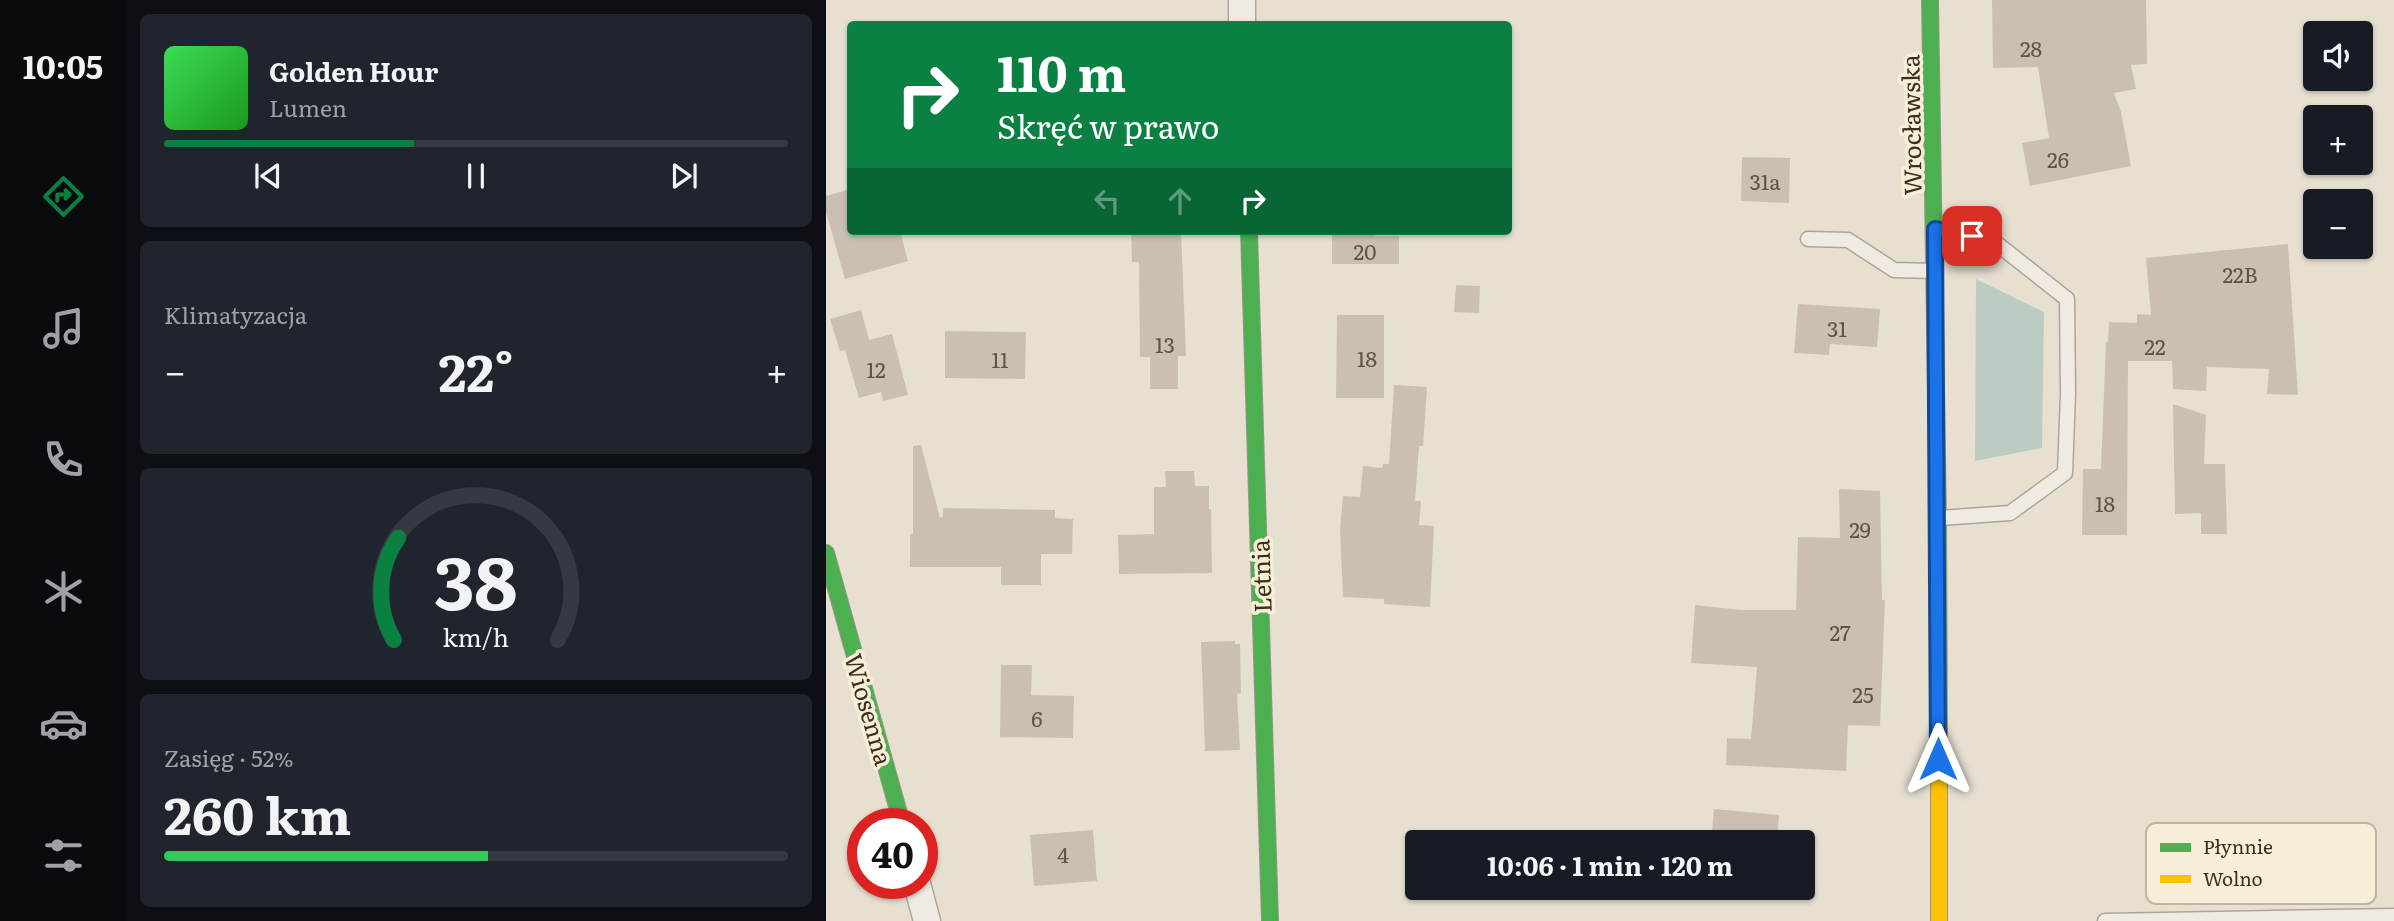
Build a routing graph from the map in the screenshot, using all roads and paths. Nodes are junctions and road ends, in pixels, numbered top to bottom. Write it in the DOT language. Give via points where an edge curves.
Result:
graph roads {
  1 [pos="1242,0"];
  2 [pos="1930,0"];
  3 [pos="1242,21"];
  4 [pos="1935,229"];
  5 [pos="1250,235"];
  6 [pos="1808,239"];
  7 [pos="1936,271"];
  8 [pos="1938,518"];
  9 [pos="826,553"];
  10 [pos="831,587"];
  11 [pos="897,808"];
  12 [pos="921,899"];
  13 [pos="2394,916"];
  14 [pos="927,921"];
  15 [pos="1270,921"];
  16 [pos="1939,921"];
  17 [pos="2105,921"];
  1 -- 3 [label="street"];
  2 -- 4 [label="street, Wrocławska"];
  4 -- 7 [label="street, Wrocławska"];
  4 -- 8 [label="lane" via="1991,239 2067,299 2065,474 2010,513"];
  5 -- 15 [label="street, Letnia"];
  6 -- 7 [label="lane" via="1848,240 1894,270"];
  7 -- 8 [label="street, Wrocławska"];
  8 -- 16 [label="street, Wrocławska"];
  9 -- 10 [label="street, Wiosenna"];
  10 -- 11 [label="street, Wiosenna"];
  12 -- 14 [label="street"];
  13 -- 17 [label="lane"];
}
